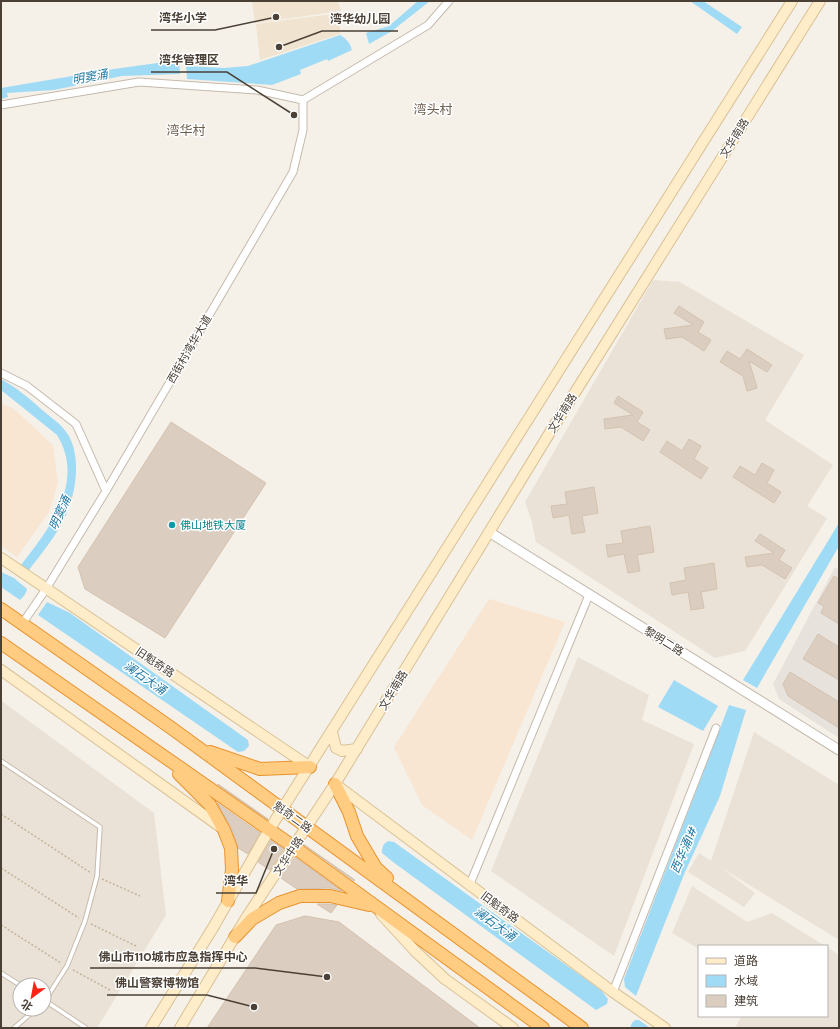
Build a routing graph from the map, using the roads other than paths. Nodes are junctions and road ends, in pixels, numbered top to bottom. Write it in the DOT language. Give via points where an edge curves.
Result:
graph roads {
  1 [pos="449,1"];
  2 [pos="792,1"];
  3 [pos="820,1"];
  4 [pos="303,100"];
  5 [pos="1,105"];
  6 [pos="1,373"];
  7 [pos="106,491"];
  8 [pos="489,532"];
  9 [pos="1,558"];
  10 [pos="46,589"];
  11 [pos="589,594"];
  12 [pos="1,610"];
  13 [pos="22,624"];
  14 [pos="1,643"];
  15 [pos="1,670"];
  16 [pos="716,728"];
  17 [pos="332,732"];
  18 [pos="149,746"];
  19 [pos="197,747"];
  20 [pos="356,749"];
  21 [pos="839,750"];
  22 [pos="1,761"];
  23 [pos="310,766"];
  24 [pos="335,784"];
  25 [pos="283,810"];
  26 [pos="307,828"];
  27 [pos="224,830"];
  28 [pos="269,830"];
  29 [pos="294,847"];
  30 [pos="470,884"];
  31 [pos="228,901"];
  32 [pos="373,906"];
  33 [pos="431,918"];
  34 [pos="235,937"];
  35 [pos="1,973"];
  36 [pos="12,980"];
  37 [pos="52,989"];
  38 [pos="613,992"];
  39 [pos="52,1006"];
  40 [pos="27,1017"];
  41 [pos="14,1028"];
  42 [pos="86,1028"];
  43 [pos="151,1028"];
  44 [pos="180,1028"];
  45 [pos="513,1028"];
  46 [pos="543,1028"];
  47 [pos="582,1028"];
  48 [pos="665,1028"];
  1 -- 4 [label="street" via="428,25"];
  2 -- 17 [label="main road"];
  3 -- 8 [label="main road, 文华南路"];
  4 -- 5 [label="street" via="257,90 139,82"];
  4 -- 7 [label="street, 西街村湾华大道" via="303,130 293,172"];
  6 -- 7 [label="street" via="27,386 76,424"];
  7 -- 10 [label="street, 西街村湾华大道"];
  8 -- 11 [label="street, 黎明二路"];
  8 -- 20 [label="main road, 文华南路"];
  9 -- 10 [label="main road, 旧魁奇路"];
  10 -- 13 [label="street, 西街村湾华大道"];
  10 -- 23 [label="main road, 旧魁奇路"];
  11 -- 21 [label="street, 黎明二路"];
  11 -- 30 [label="street"];
  12 -- 13 [label="highway, 魁奇二路"];
  13 -- 19 [label="highway, 魁奇二路"];
  14 -- 18 [label="highway"];
  15 -- 27 [label="main road"];
  16 -- 38 [label="street"];
  17 -- 20 [label="main road" via="336,748 342,751"];
  17 -- 23 [label="main road"];
  18 -- 27 [label="highway" via="210,806"];
  18 -- 28 [label="highway"];
  19 -- 23 [label="highway" via="260,769"];
  19 -- 25 [label="highway, 魁奇二路"];
  20 -- 24 [label="main road, 文华南路"];
  22 -- 37 [label="lane" via="100,827 97,876 85,921 67,966"];
  23 -- 25 [label="main road"];
  24 -- 26 [label="main road, 文华南路"];
  24 -- 30 [label="main road, 旧魁奇路"];
  24 -- 33 [label="highway" via="357,836 376,868"];
  25 -- 26 [label="highway, 魁奇二路"];
  25 -- 28 [label="main road"];
  26 -- 29 [label="main road, 文华中路"];
  26 -- 33 [label="highway, 魁奇二路"];
  27 -- 31 [label="highway" via="231,848 232,870"];
  28 -- 29 [label="highway"];
  28 -- 31 [label="main road"];
  29 -- 34 [label="main road, 文华中路"];
  29 -- 46 [label="highway"];
  30 -- 38 [label="main road, 旧魁奇路"];
  31 -- 43 [label="main road"];
  32 -- 34 [label="highway" via="330,896 300,896 279,903 252,919"];
  32 -- 45 [label="main road" via="445,979"];
  33 -- 47 [label="highway, 魁奇二路"];
  34 -- 44 [label="main road, 文华中路"];
  35 -- 36 [label="lane"];
  38 -- 48 [label="main road, 旧魁奇路"];
  39 -- 42 [label="lane"];
  40 -- 41 [label="lane"];
}
